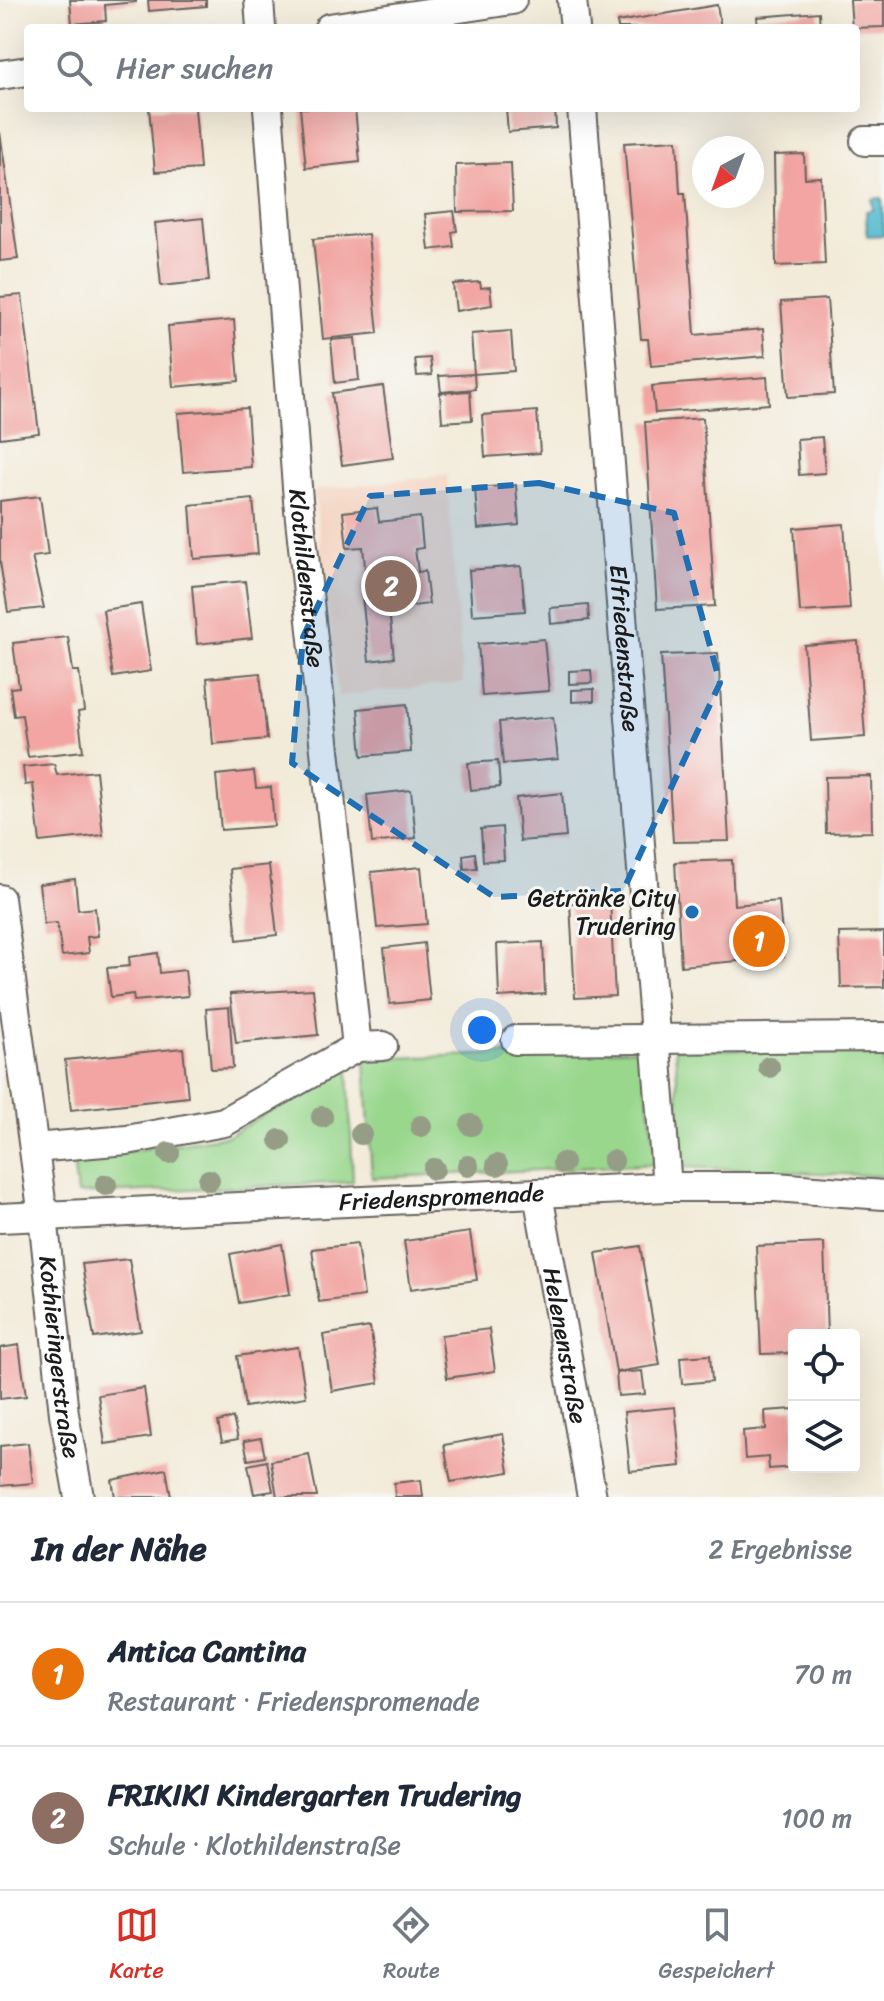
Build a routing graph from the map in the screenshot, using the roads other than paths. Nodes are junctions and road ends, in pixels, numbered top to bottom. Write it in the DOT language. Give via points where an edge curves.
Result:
graph roads {
  1 [pos="259,0"];
  2 [pos="512,0"];
  3 [pos="572,0"];
  4 [pos="261,24"];
  5 [pos="355,24"];
  6 [pos="575,24"];
  7 [pos="24,72"];
  8 [pos="0,75"];
  9 [pos="268,112"];
  10 [pos="582,112"];
  11 [pos="0,899"];
  12 [pos="4,962"];
  13 [pos="656,1037"];
  14 [pos="884,1037"];
  15 [pos="516,1040"];
  16 [pos="34,1148"];
  17 [pos="667,1187"];
  18 [pos="538,1194"];
  19 [pos="884,1195"];
  20 [pos="43,1216"];
  21 [pos="0,1218"];
  22 [pos="79,1497"];
  23 [pos="592,1497"];
  1 -- 4 [label="street"];
  2 -- 5 [label="street"];
  3 -- 6 [label="street"];
  7 -- 8 [label="street"];
  9 -- 16 [label="street, Klothildenstraße" via="298,500 370,1046 224,1122 127,1140"];
  10 -- 13 [label="street, Elfriedenstraße"];
  11 -- 12 [label="street, Kothieringerstraße"];
  12 -- 16 [label="street, Kothieringerstraße"];
  13 -- 14 [label="street"];
  13 -- 15 [label="street"];
  13 -- 17 [label="street, Elfriedenstraße"];
  16 -- 20 [label="street, Kothieringerstraße"];
  17 -- 18 [label="street, Friedenspromenade"];
  17 -- 19 [label="street, Friedenspromenade"];
  18 -- 20 [label="street, Friedenspromenade"];
  18 -- 23 [label="street, Helenenstraße"];
  20 -- 21 [label="street, Friedenspromenade"];
  20 -- 22 [label="street, Kothieringerstraße" via="64,1414"];
}
